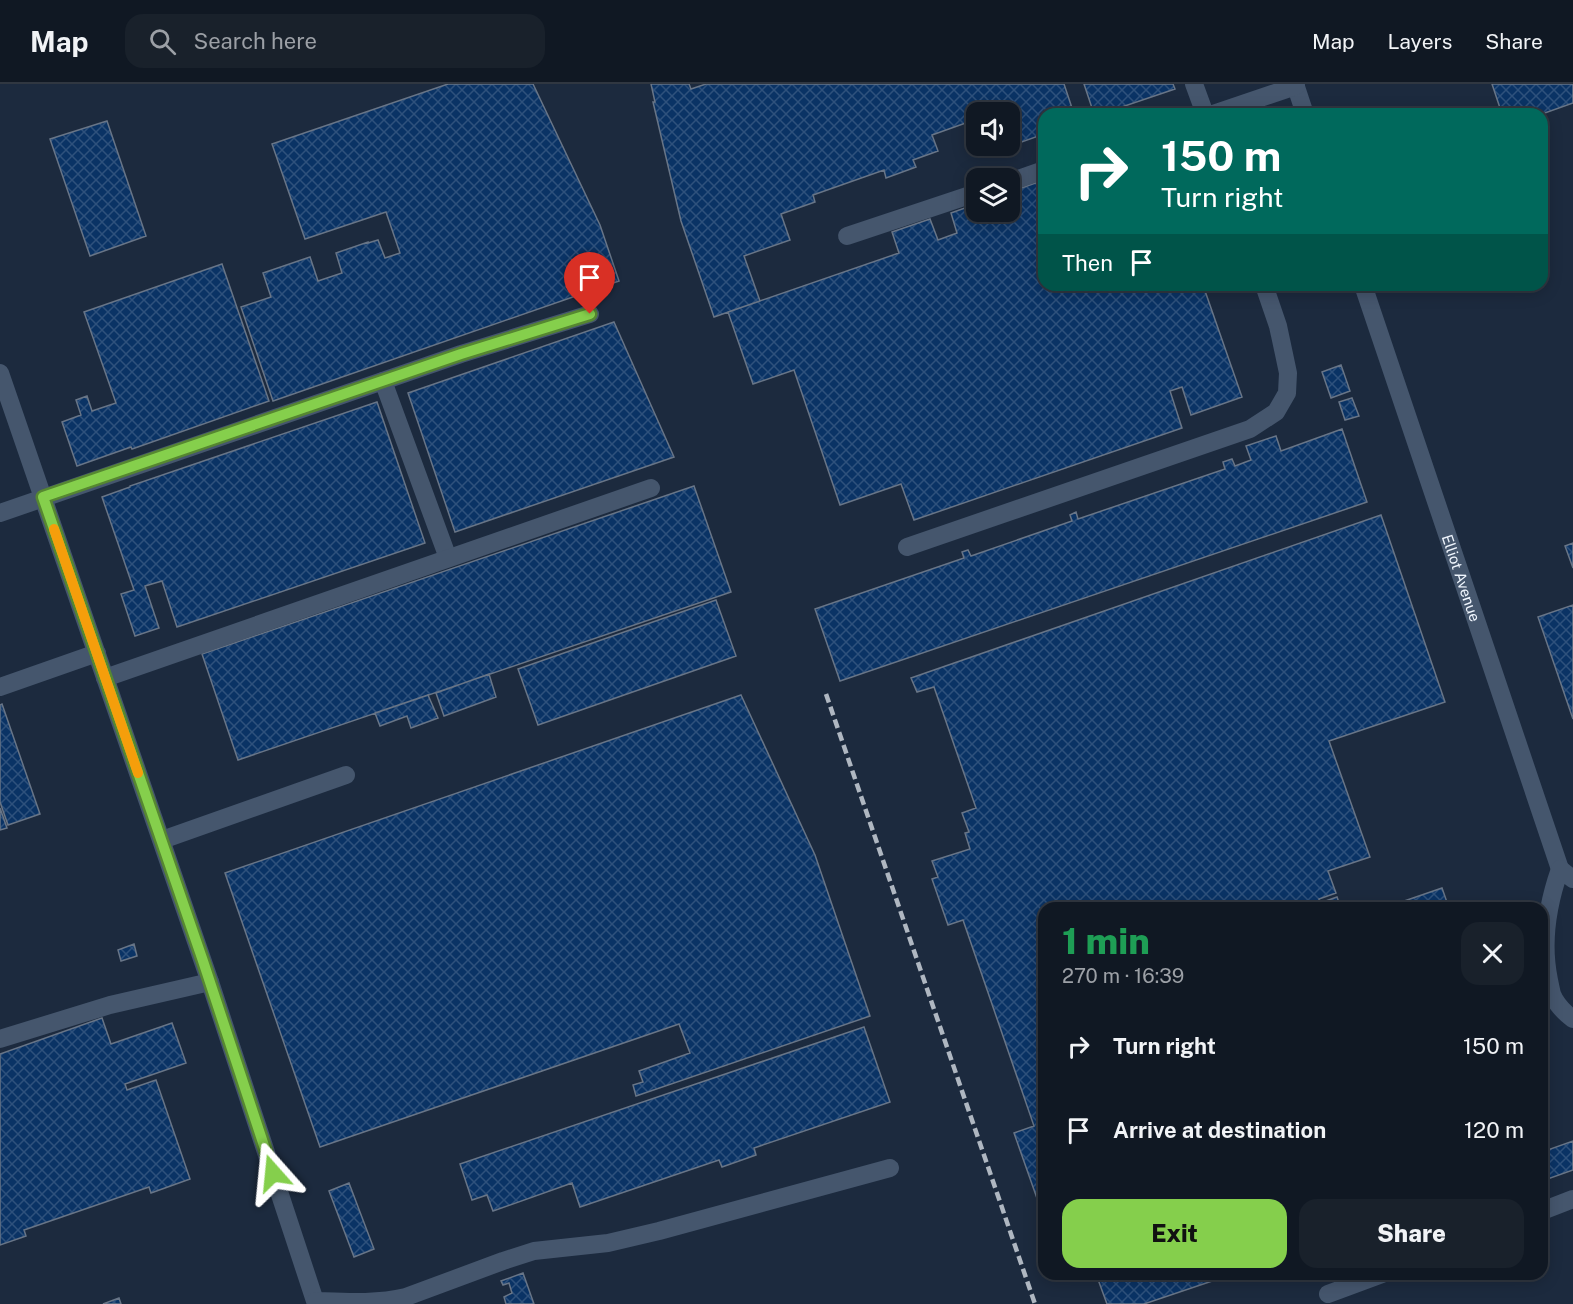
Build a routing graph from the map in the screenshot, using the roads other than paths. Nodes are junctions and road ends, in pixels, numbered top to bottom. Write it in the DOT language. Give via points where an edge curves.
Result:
graph roads {
  1 [pos="1194,84"];
  2 [pos="1295,85"];
  3 [pos="1203,108"];
  4 [pos="1231,108"];
  5 [pos="1303,108"];
  6 [pos="1038,172"];
  7 [pos="1020,178"];
  8 [pos="966,196"];
  9 [pos="847,236"];
  10 [pos="1266,291"];
  11 [pos="1365,291"];
  12 [pos="590,314"];
  13 [pos="0,373"];
  14 [pos="383,381"];
  15 [pos="651,488"];
  16 [pos="43,497"];
  17 [pos="0,513"];
  18 [pos="907,547"];
  19 [pos="448,558"];
  20 [pos="97,653"];
  21 [pos="105,678"];
  22 [pos="0,687"];
  23 [pos="346,775"];
  24 [pos="162,840"];
  25 [pos="1567,874"];
  26 [pos="1548,918"];
  27 [pos="1548,974"];
  28 [pos="210,982"];
  29 [pos="1573,1019"];
  30 [pos="0,1039"];
  31 [pos="890,1168"];
  32 [pos="1573,1199"];
  33 [pos="1548,1209"];
  34 [pos="1366,1280"];
  35 [pos="1328,1294"];
  36 [pos="316,1303"];
  1 -- 3 [label="street"];
  2 -- 4 [label="street"];
  2 -- 5 [label="street"];
  6 -- 7 [label="street"];
  8 -- 9 [label="street"];
  10 -- 18 [label="street" via="1288,372 1287,393 1276,412 1250,429"];
  11 -- 25 [label="street, Elliot Avenue"];
  12 -- 14 [label="street"];
  13 -- 16 [label="street"];
  14 -- 16 [label="street"];
  14 -- 19 [label="street"];
  15 -- 19 [label="street"];
  16 -- 17 [label="street"];
  16 -- 20 [label="street"];
  19 -- 21 [label="street"];
  20 -- 21 [label="street"];
  20 -- 22 [label="street"];
  21 -- 24 [label="street"];
  23 -- 24 [label="street"];
  24 -- 28 [label="street"];
  25 -- 26 [label="street" via="1551,896"];
  27 -- 29 [label="street" via="1552,994"];
  28 -- 30 [label="street" via="110,1005"];
  28 -- 36 [label="street"];
  31 -- 36 [label="street" via="608,1243 534,1251 390,1301"];
  32 -- 33 [label="street"];
  34 -- 35 [label="street"];
}
